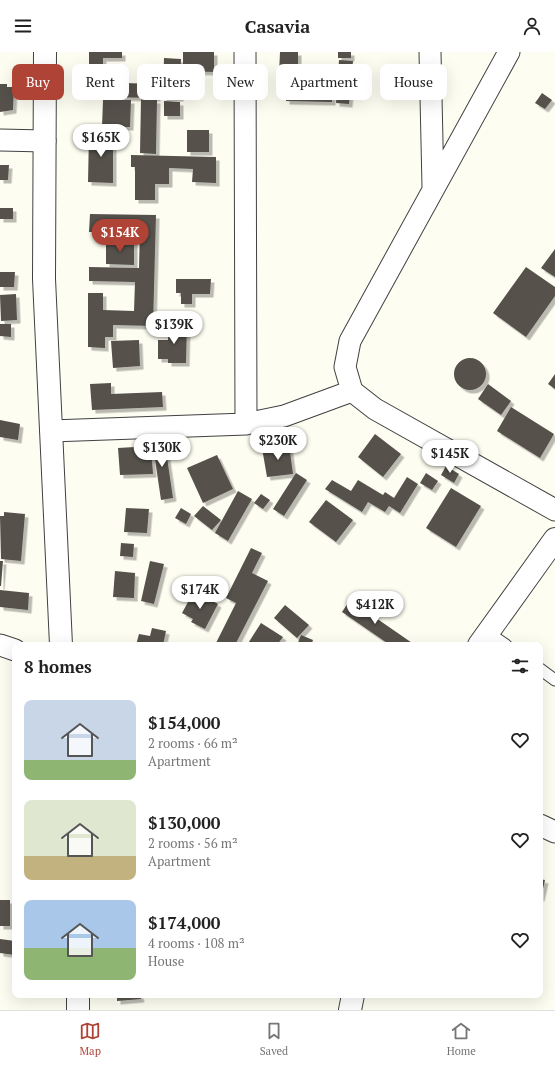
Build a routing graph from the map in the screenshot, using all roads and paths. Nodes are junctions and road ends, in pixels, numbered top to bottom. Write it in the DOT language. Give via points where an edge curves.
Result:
graph roads {
  1 [pos="45,52"];
  2 [pos="245,52"];
  3 [pos="430,52"];
  4 [pos="509,52"];
  5 [pos="0,140"];
  6 [pos="45,141"];
  7 [pos="433,188"];
  8 [pos="352,391"];
  9 [pos="246,424"];
  10 [pos="51,431"];
  11 [pos="555,510"];
  12 [pos="555,539"];
  13 [pos="483,638"];
  14 [pos="61,642"];
  15 [pos="496,642"];
  16 [pos="0,645"];
  17 [pos="12,649"];
  18 [pos="543,671"];
  19 [pos="555,680"];
  20 [pos="543,826"];
  21 [pos="555,832"];
  22 [pos="78,998"];
  23 [pos="78,1010"];
  1 -- 6 [label="street"];
  2 -- 9 [label="street"];
  3 -- 7 [label="street"];
  4 -- 7 [label="street"];
  5 -- 6 [label="street"];
  6 -- 10 [label="street" via="44,280"];
  7 -- 8 [label="street" via="350,341 345,367"];
  8 -- 9 [label="street" via="284,416"];
  8 -- 11 [label="street" via="375,409"];
  9 -- 10 [label="street"];
  10 -- 14 [label="street"];
  12 -- 13 [label="street"];
  13 -- 15 [label="lane"];
  16 -- 17 [label="street"];
  18 -- 19 [label="lane"];
  20 -- 21 [label="street"];
  22 -- 23 [label="street"];
}
